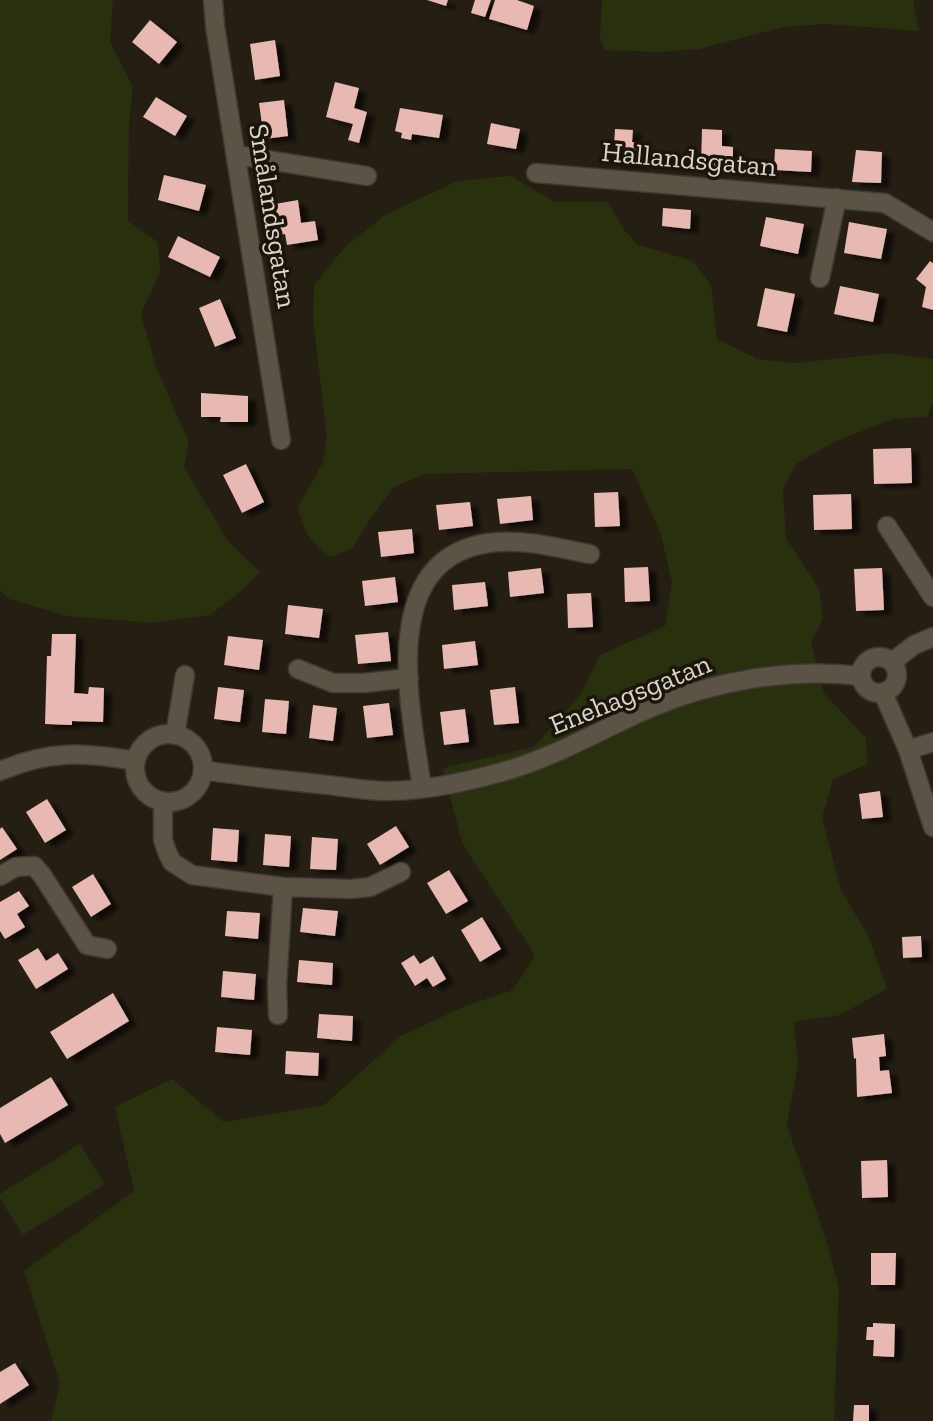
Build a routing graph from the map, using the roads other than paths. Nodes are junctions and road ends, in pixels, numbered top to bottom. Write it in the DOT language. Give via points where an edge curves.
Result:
graph roads {
  1 [pos="213,0"];
  2 [pos="237,155"];
  3 [pos="537,173"];
  4 [pos="367,176"];
  5 [pos="837,198"];
  6 [pos="933,232"];
  7 [pos="820,278"];
  8 [pos="281,440"];
  9 [pos="887,526"];
  10 [pos="590,554"];
  11 [pos="933,597"];
  12 [pos="933,637"];
  13 [pos="892,662"];
  14 [pos="298,669"];
  15 [pos="185,675"];
  16 [pos="861,676"];
  17 [pos="408,678"];
  18 [pos="883,693"];
  19 [pos="175,735"];
  20 [pos="933,741"];
  21 [pos="908,750"];
  22 [pos="135,761"];
  23 [pos="203,770"];
  24 [pos="0,771"];
  25 [pos="422,788"];
  26 [pos="163,802"];
  27 [pos="933,827"];
  28 [pos="401,872"];
  29 [pos="0,876"];
  30 [pos="284,887"];
  31 [pos="107,949"];
  32 [pos="278,1015"];
  1 -- 2 [label="street, Smålandsgatan"];
  2 -- 4 [label="street"];
  2 -- 8 [label="street, Smålandsgatan"];
  3 -- 5 [label="street, Hallandsgatan"];
  5 -- 6 [label="street, Hallandsgatan" via="885,203"];
  5 -- 7 [label="street"];
  9 -- 11 [label="street"];
  10 -- 17 [label="street" via="488,542 435,566 418,594 409,627"];
  12 -- 13 [label="street"];
  13 -- 16 [label="street" via="872,658"];
  13 -- 18 [label="street" via="897,682"];
  14 -- 17 [label="street" via="333,683"];
  15 -- 19 [label="street"];
  16 -- 18 [label="street" via="869,691"];
  16 -- 25 [label="street, Enehagsgatan" via="817,673 735,681 689,693 504,772"];
  17 -- 25 [label="street"];
  18 -- 21 [label="street"];
  19 -- 22 [label="street" via="150,740"];
  19 -- 23 [label="street" via="195,747"];
  20 -- 21 [label="street"];
  21 -- 27 [label="street"];
  22 -- 24 [label="street" via="66,753 30,759"];
  22 -- 26 [label="street" via="142,790"];
  23 -- 25 [label="street, Enehagsgatan" via="386,791"];
  23 -- 26 [label="street" via="200,783 188,797"];
  26 -- 30 [label="street" via="163,840 172,862 183,870"];
  28 -- 30 [label="street" via="370,887"];
  29 -- 31 [label="street" via="16,867 34,866 87,946"];
  30 -- 32 [label="street"];
}
